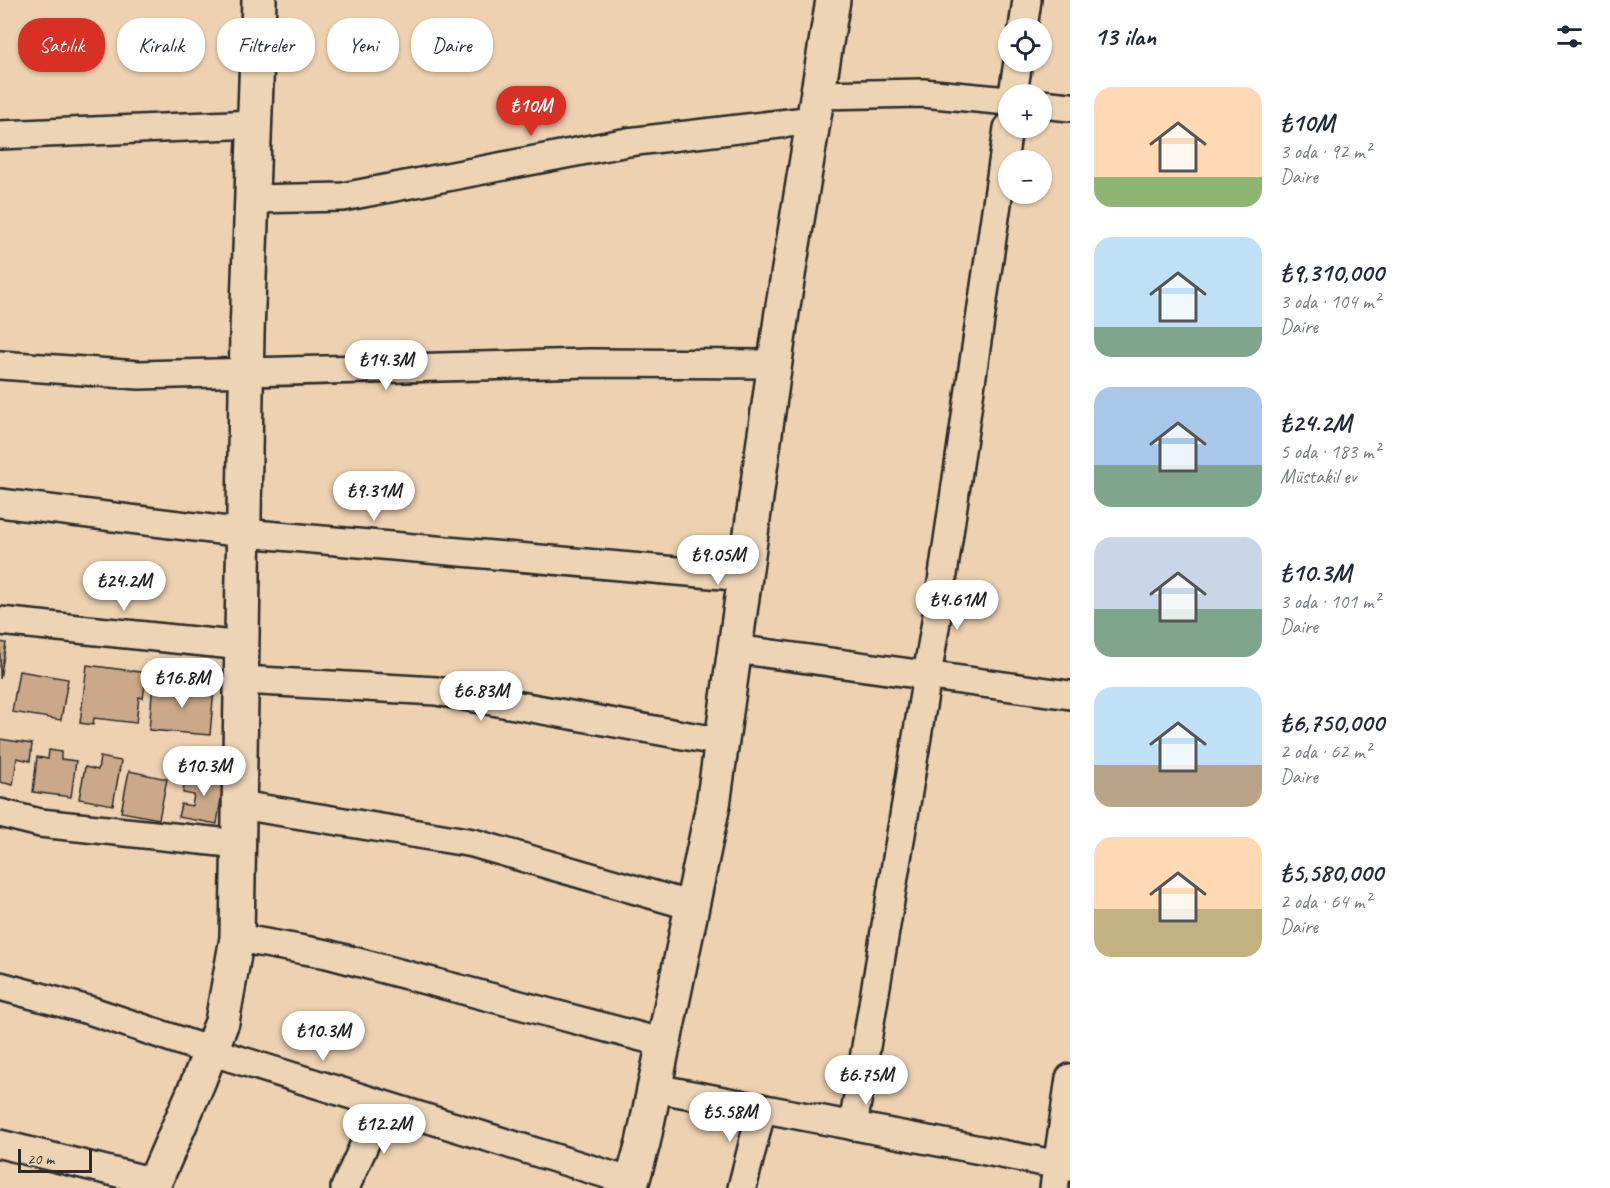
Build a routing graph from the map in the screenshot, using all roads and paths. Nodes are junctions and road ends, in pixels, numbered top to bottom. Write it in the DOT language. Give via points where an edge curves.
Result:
graph roads {
  1 [pos="259,0"];
  2 [pos="833,0"];
  3 [pos="1027,0"];
  4 [pos="1024,18"];
  5 [pos="998,100"];
  6 [pos="1052,105"];
  7 [pos="816,107"];
  8 [pos="1070,107"];
  9 [pos="255,124"];
  10 [pos="0,135"];
  11 [pos="1007,138"];
  12 [pos="252,199"];
  13 [pos="775,364"];
  14 [pos="0,365"];
  15 [pos="247,373"];
  16 [pos="0,503"];
  17 [pos="244,533"];
  18 [pos="745,578"];
  19 [pos="0,621"];
  20 [pos="243,646"];
  21 [pos="735,648"];
  22 [pos="927,675"];
  23 [pos="242,680"];
  24 [pos="1070,695"];
  25 [pos="722,742"];
  26 [pos="240,805"];
  27 [pos="0,813"];
  28 [pos="239,844"];
  29 [pos="692,906"];
  30 [pos="237,938"];
  31 [pos="0,986"];
  32 [pos="664,1043"];
  33 [pos="210,1050"];
  34 [pos="1070,1078"];
  35 [pos="655,1088"];
  36 [pos="382,1105"];
  37 [pos="762,1108"];
  38 [pos="853,1126"];
  39 [pos="0,1144"];
  40 [pos="1061,1173"];
  41 [pos="154,1185"];
  42 [pos="630,1185"];
  43 [pos="345,1188"];
  44 [pos="742,1188"];
  1 -- 9 [label="street"];
  2 -- 7 [label="street"];
  3 -- 4 [label="street"];
  5 -- 7 [label="street" via="923,93"];
  6 -- 8 [label="street"];
  7 -- 12 [label="street" via="343,197"];
  7 -- 13 [label="street"];
  9 -- 10 [label="street"];
  9 -- 12 [label="street"];
  11 -- 22 [label="street"];
  12 -- 15 [label="street"];
  13 -- 15 [label="street" via="589,363"];
  13 -- 18 [label="street"];
  14 -- 15 [label="street" via="139,375"];
  15 -- 17 [label="street"];
  16 -- 17 [label="street"];
  17 -- 18 [label="street"];
  17 -- 20 [label="street"];
  18 -- 21 [label="street"];
  19 -- 20 [label="street"];
  20 -- 23 [label="street"];
  21 -- 22 [label="street"];
  21 -- 25 [label="street"];
  22 -- 24 [label="street"];
  22 -- 38 [label="street"];
  23 -- 25 [label="street" via="436,691"];
  23 -- 26 [label="street"];
  25 -- 29 [label="street"];
  26 -- 28 [label="street"];
  26 -- 29 [label="street" via="473,843"];
  27 -- 28 [label="street" via="40,824"];
  28 -- 30 [label="street"];
  29 -- 32 [label="street"];
  30 -- 32 [label="street" via="327,954"];
  30 -- 33 [label="street" via="222,1022"];
  31 -- 33 [label="street"];
  32 -- 35 [label="street"];
  33 -- 36 [label="street"];
  33 -- 41 [label="street"];
  34 -- 40 [label="street"];
  35 -- 37 [label="street"];
  35 -- 42 [label="street"];
  36 -- 42 [label="street"];
  36 -- 43 [label="street"];
  37 -- 38 [label="street"];
  37 -- 44 [label="street"];
  38 -- 40 [label="street"];
  39 -- 41 [label="street"];
}
